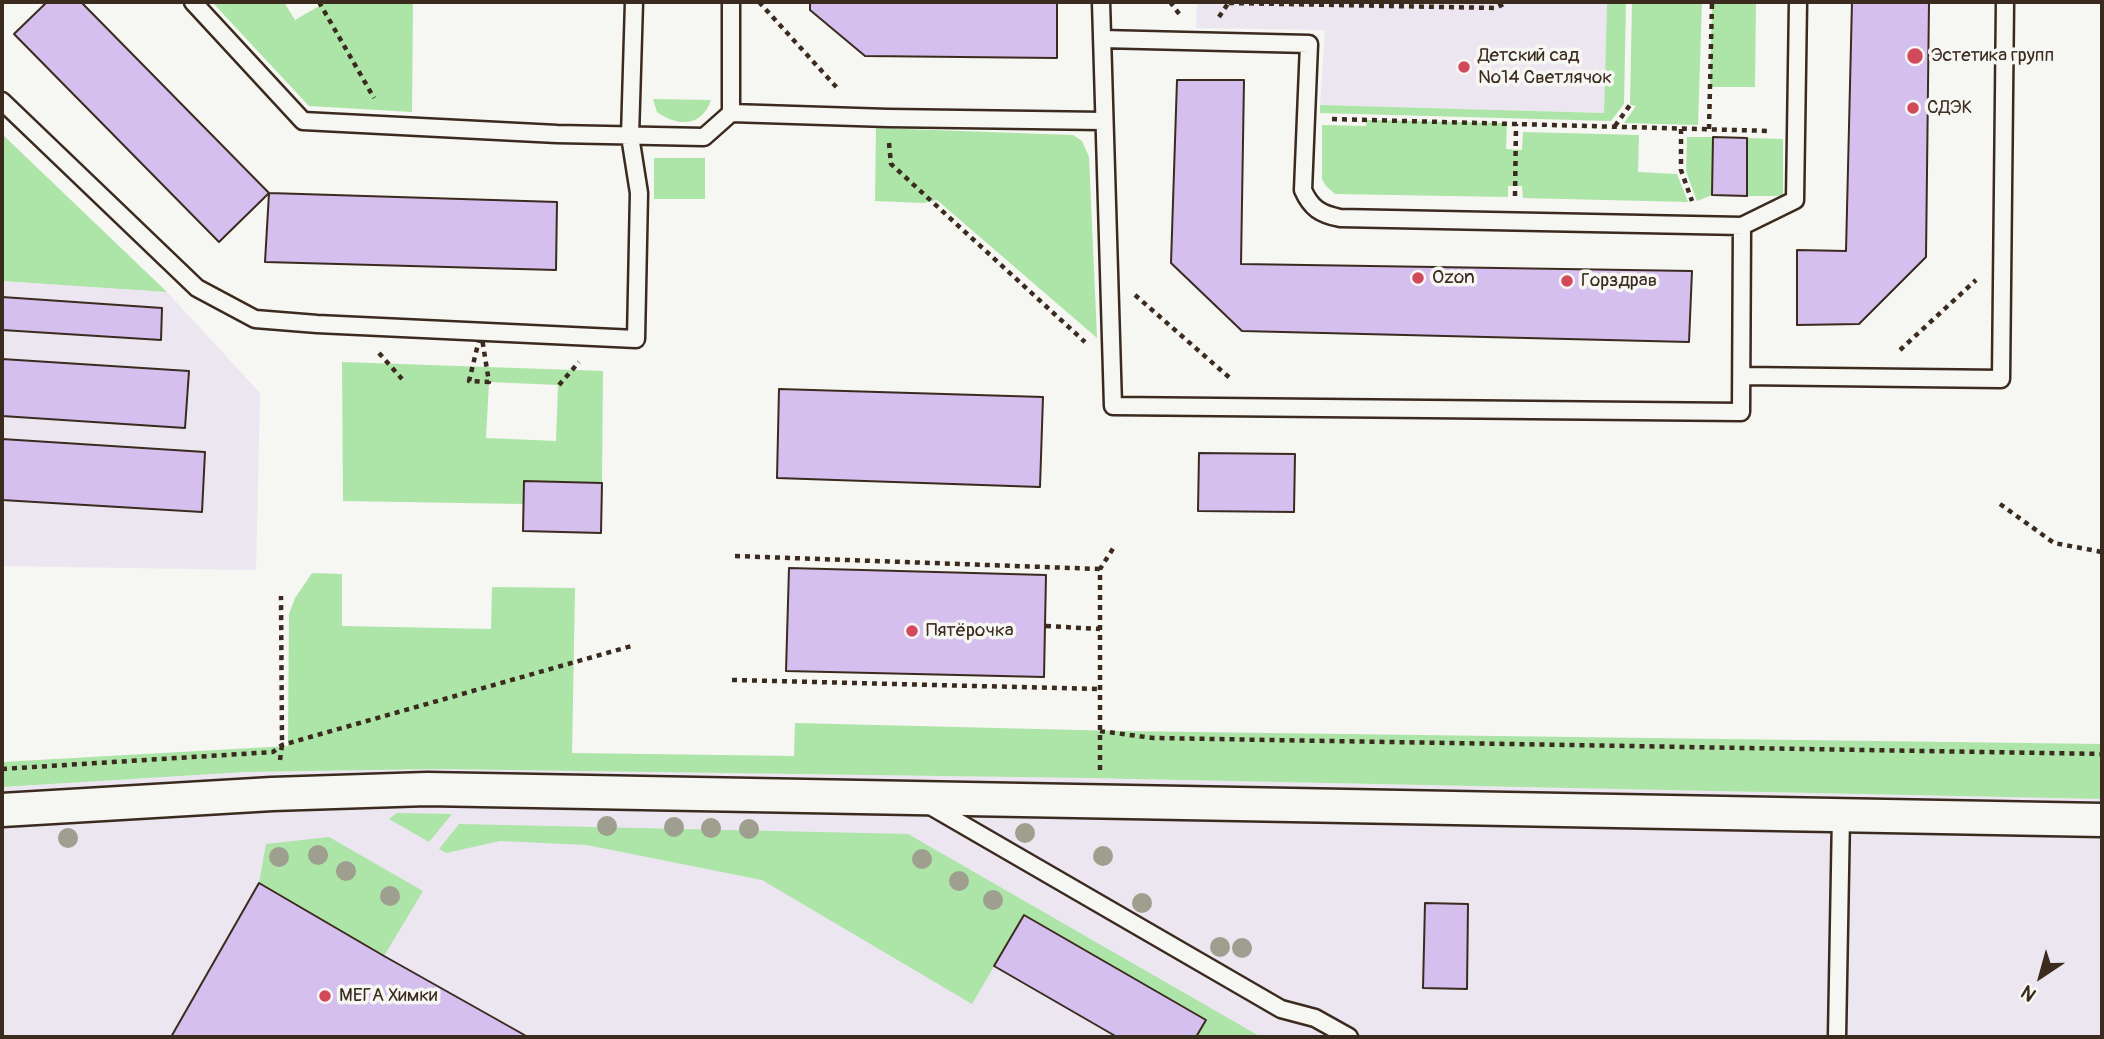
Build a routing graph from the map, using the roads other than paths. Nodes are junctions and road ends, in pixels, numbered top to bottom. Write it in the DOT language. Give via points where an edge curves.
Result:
graph roads {
  1 [pos="193,2"];
  2 [pos="634,2"];
  3 [pos="731,2"];
  4 [pos="1101,2"];
  5 [pos="1798,2"];
  6 [pos="2005,2"];
  7 [pos="1102,39"];
  8 [pos="2,102"];
  9 [pos="732,113"];
  10 [pos="1103,121"];
  11 [pos="630,136"];
  12 [pos="1742,226"];
  13 [pos="1742,376"];
  14 [pos="918,800"];
  15 [pos="2,810"];
  16 [pos="1841,815"];
  17 [pos="2102,820"];
  18 [pos="1349,1037"];
  19 [pos="1837,1037"];
  1 -- 11 [label="lane" via="303,121"];
  2 -- 11 [label="lane"];
  3 -- 9 [label="lane"];
  4 -- 7 [label="lane"];
  5 -- 12 [label="lane" via="1796,200"];
  6 -- 13 [label="lane" via="2001,379"];
  7 -- 10 [label="lane"];
  7 -- 12 [label="lane" via="1309,44 1303,190 1310,205 1323,214 1340,218"];
  8 -- 11 [label="lane" via="197,288 255,319 317,324 636,339 639,192"];
  9 -- 10 [label="lane"];
  9 -- 11 [label="lane" via="704,137"];
  10 -- 13 [label="lane" via="1113,406 1741,412"];
  12 -- 13 [label="lane"];
  14 -- 15 [label="street" via="427,789"];
  14 -- 16 [label="street"];
  14 -- 18 [label="lane" via="1281,1009 1315,1018"];
  16 -- 17 [label="street"];
  16 -- 19 [label="lane"];
}
